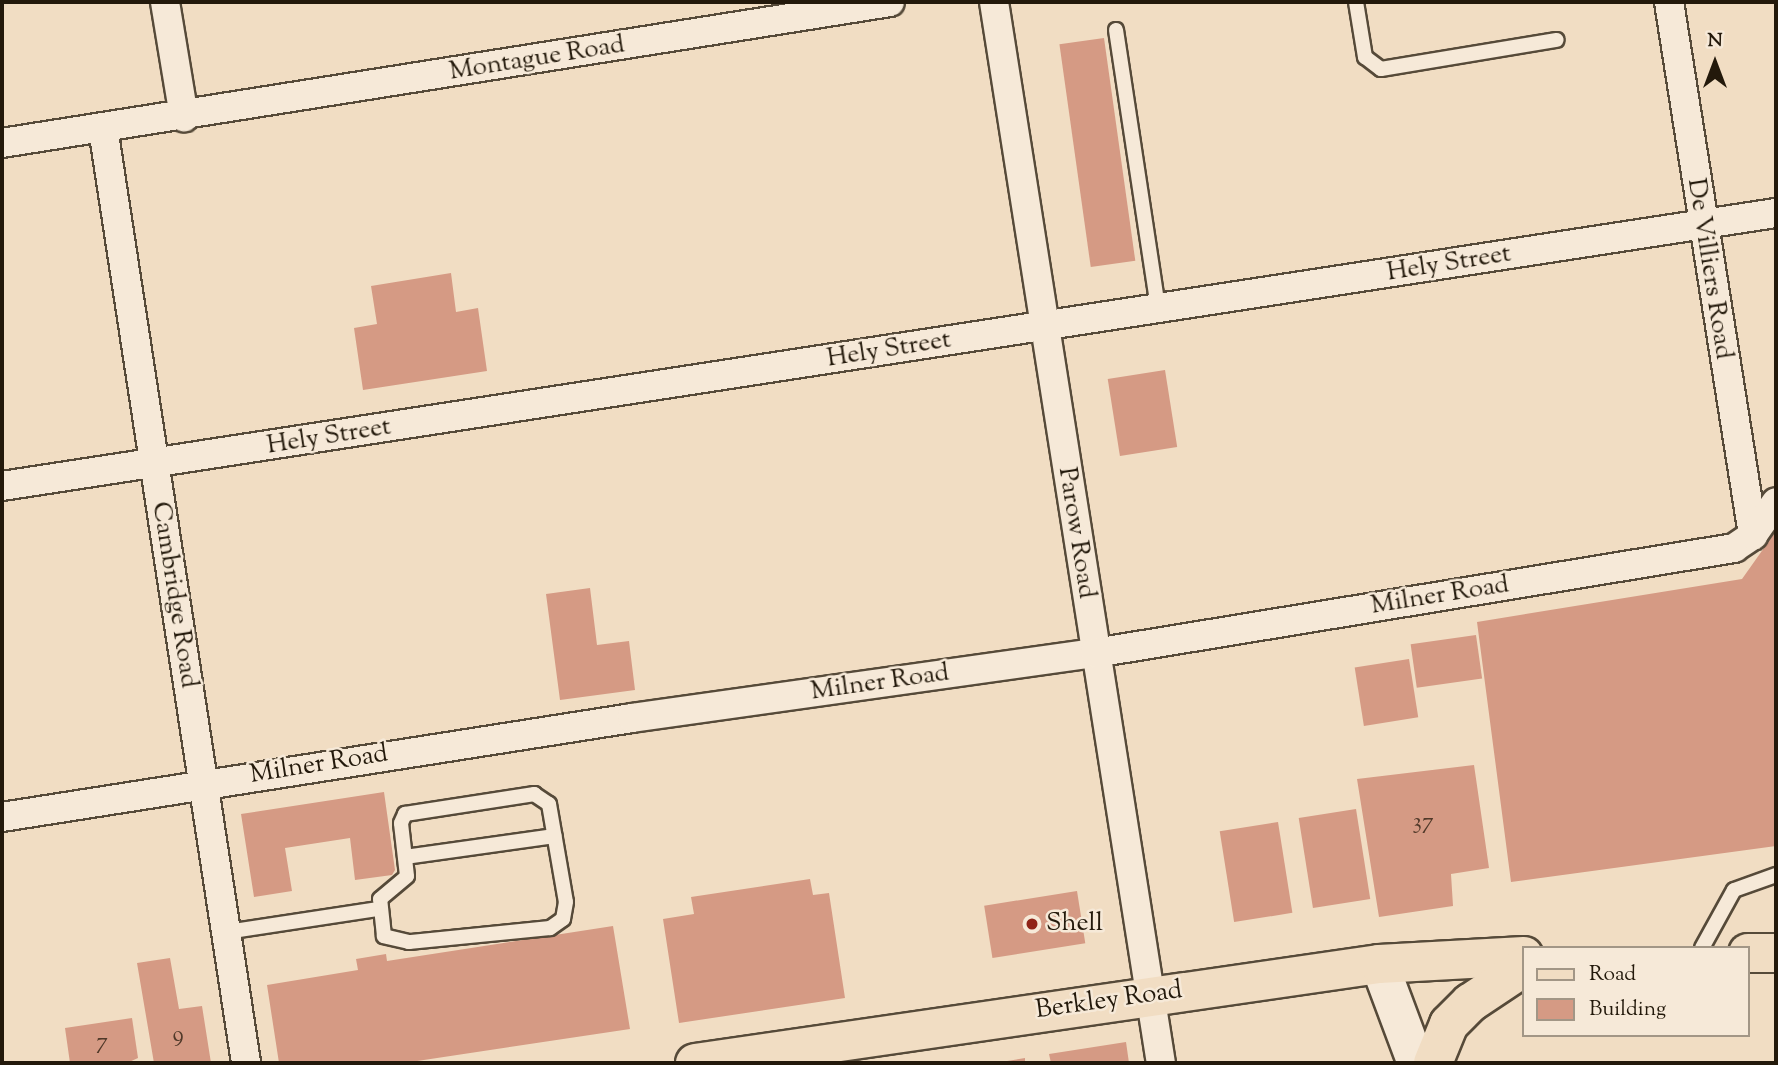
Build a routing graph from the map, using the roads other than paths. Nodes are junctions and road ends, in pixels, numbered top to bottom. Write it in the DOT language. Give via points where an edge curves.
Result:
graph roads {
  1 [pos="165,2"];
  2 [pos="890,2"];
  3 [pos="994,2"];
  4 [pos="1356,2"];
  5 [pos="1669,2"];
  6 [pos="1116,30"];
  7 [pos="1557,40"];
  8 [pos="184,117"];
  9 [pos="103,128"];
  10 [pos="2,142"];
  11 [pos="1776,213"];
  12 [pos="1701,226"];
  13 [pos="1158,309"];
  14 [pos="1043,326"];
  15 [pos="155,465"];
  16 [pos="2,486"];
  17 [pos="1776,502"];
  18 [pos="1753,535"];
  19 [pos="1095,653"];
  20 [pos="203,783"];
  21 [pos="2,817"];
  22 [pos="555,836"];
  23 [pos="405,857"];
  24 [pos="1776,875"];
  25 [pos="378,909"];
  26 [pos="226,932"];
  27 [pos="1703,946"];
  28 [pos="1750,953"];
  29 [pos="1776,953"];
  30 [pos="1522,956"];
  31 [pos="1379,964"];
  32 [pos="1522,968"];
  33 [pos="1150,994"];
  34 [pos="246,1063"];
  35 [pos="695,1063"];
  36 [pos="1161,1063"];
  37 [pos="1416,1063"];
  38 [pos="1433,1063"];
  1 -- 8 [label="street"];
  2 -- 8 [label="street, Montague Road"];
  3 -- 14 [label="street, Parow Road"];
  4 -- 7 [label="lane" via="1365,57 1381,69"];
  5 -- 12 [label="street, De Villiers Road"];
  6 -- 13 [label="lane"];
  8 -- 9 [label="street, Montague Road"];
  9 -- 10 [label="street, Montague Road"];
  9 -- 15 [label="street, Cambridge Road"];
  11 -- 12 [label="street, Hely Street"];
  12 -- 13 [label="street, Hely Street"];
  12 -- 18 [label="street, De Villiers Road"];
  13 -- 14 [label="street, Hely Street"];
  14 -- 15 [label="street, Hely Street"];
  14 -- 19 [label="street, Parow Road"];
  15 -- 16 [label="street, Hely Street"];
  15 -- 20 [label="street, Cambridge Road"];
  17 -- 18 [label="street"];
  18 -- 19 [label="street, Milner Road" via="1734,548"];
  19 -- 20 [label="street, Milner Road"];
  19 -- 33 [label="street, Parow Road"];
  20 -- 21 [label="street, Milner Road"];
  20 -- 26 [label="street, Cambridge Road"];
  22 -- 23 [label="lane"];
  22 -- 23 [label="lane" via="549,804 537,794 411,810 401,823"];
  22 -- 25 [label="lane" via="566,902 563,919 551,928 409,942 384,936"];
  23 -- 25 [label="lane" via="407,876 387,890"];
  24 -- 27 [label="lane" via="1734,890"];
  25 -- 26 [label="lane"];
  26 -- 34 [label="street, Cambridge Road"];
  28 -- 29 [label="main road"];
  30 -- 31 [label="main road, Berkley Road"];
  31 -- 33 [label="main road, Berkley Road"];
  31 -- 37 [label="street"];
  32 -- 38 [label="main road" via="1470,1003 1449,1024"];
  33 -- 35 [label="main road, Berkley Road"];
  33 -- 36 [label="street, Parow Road"];
}
